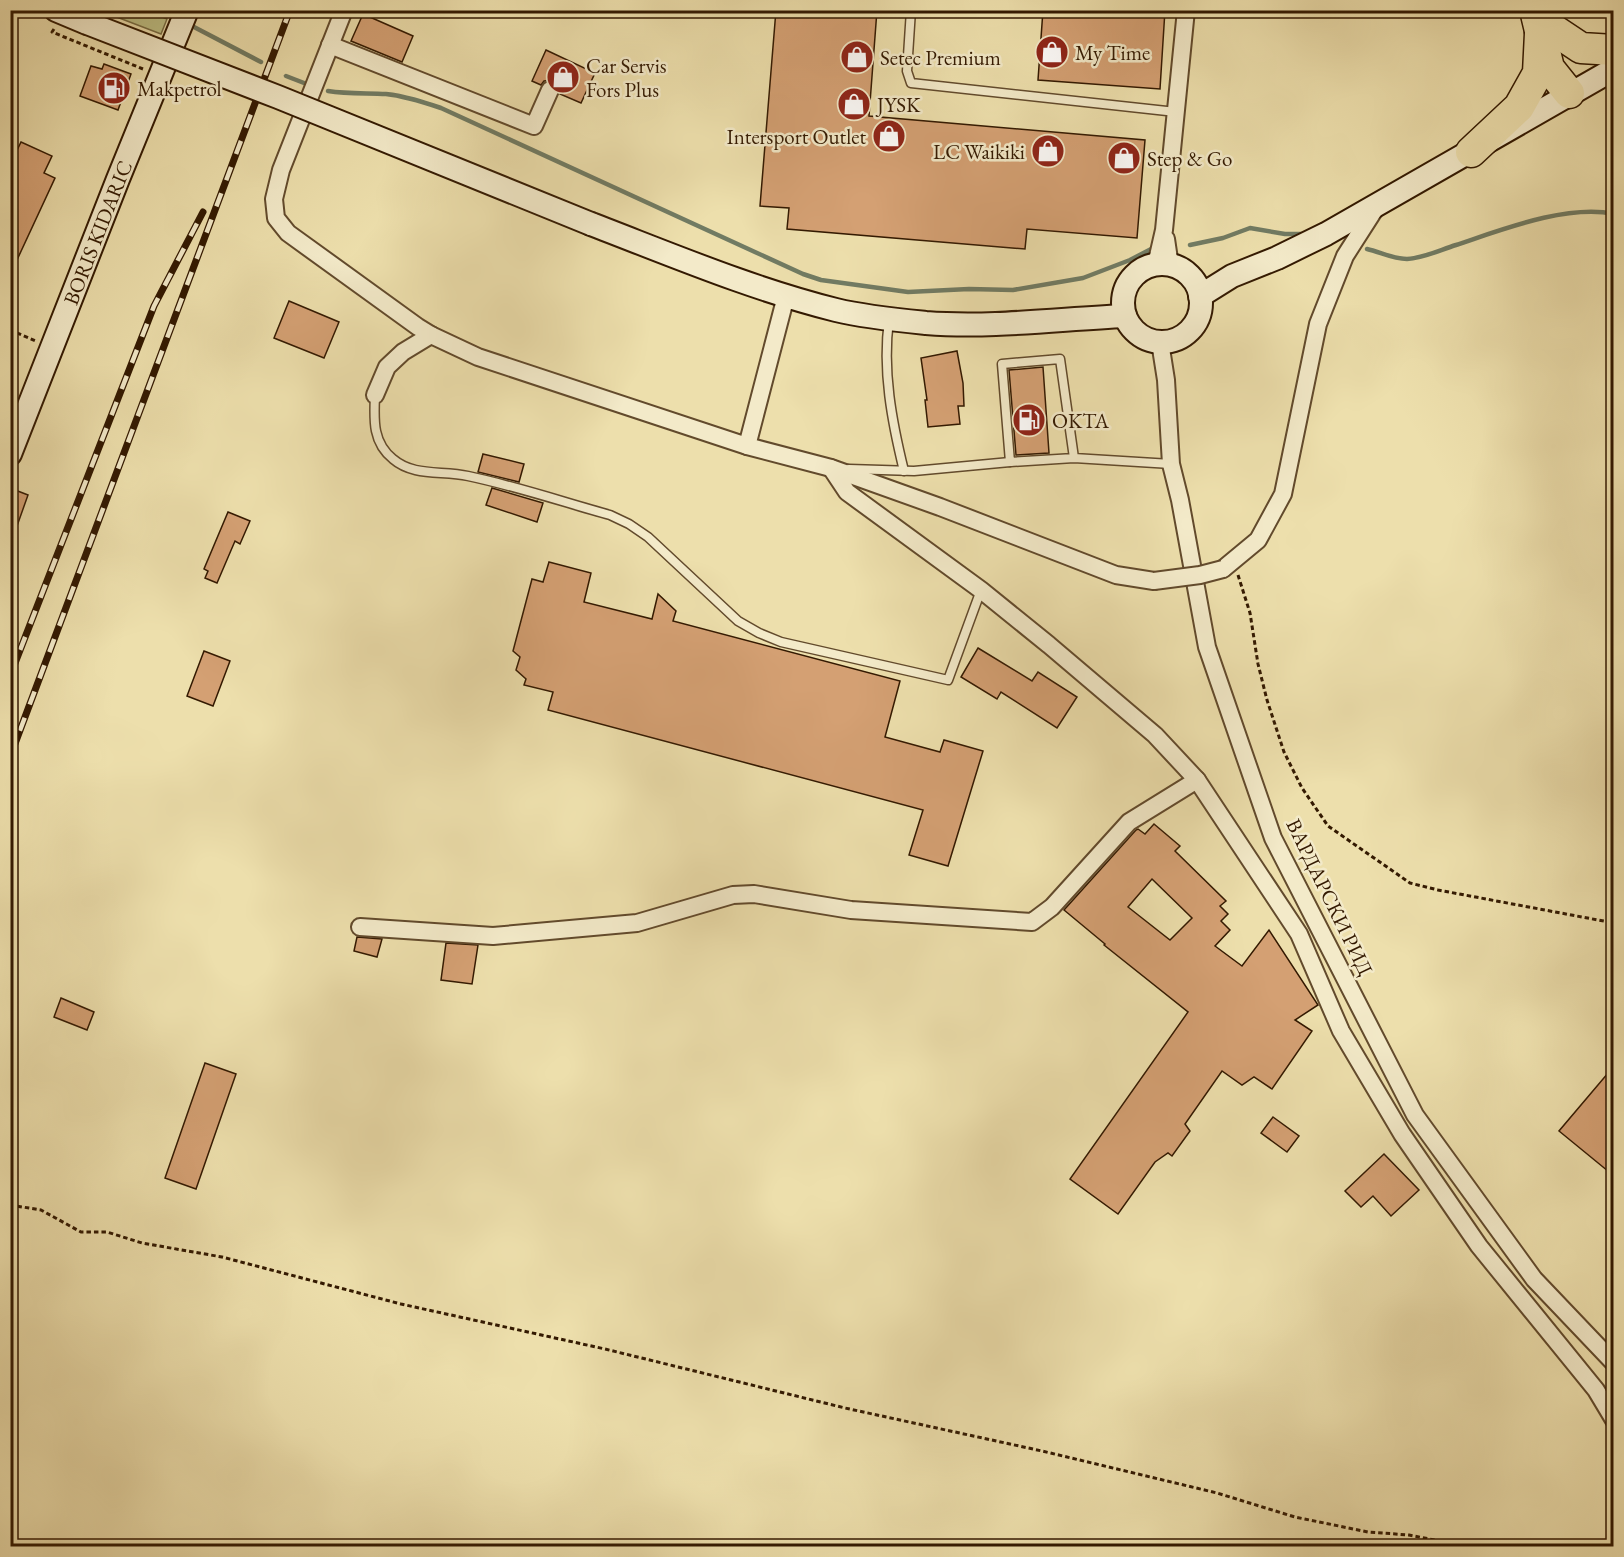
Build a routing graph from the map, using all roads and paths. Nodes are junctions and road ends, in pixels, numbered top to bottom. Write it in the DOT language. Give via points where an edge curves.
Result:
graph roads {
  1 [pos="56,10"];
  2 [pos="187,10"];
  3 [pos="344,10"];
  4 [pos="911,10"];
  5 [pos="1186,10"];
  6 [pos="1542,21"];
  7 [pos="83,45"];
  8 [pos="330,45"];
  9 [pos="1614,50"];
  10 [pos="1614,69"];
  11 [pos="161,76"];
  12 [pos="550,90"];
  13 [pos="1569,93"];
  14 [pos="1177,112"];
  15 [pos="1472,152"];
  16 [pos="1378,204"];
  17 [pos="1164,265"];
  18 [pos="1196,288"];
  19 [pos="786,296"];
  20 [pos="1124,308"];
  21 [pos="889,318"];
  22 [pos="10,330"];
  23 [pos="431,335"];
  24 [pos="1166,342"];
  25 [pos="51,348"];
  26 [pos="375,395"];
  27 [pos="747,447"];
  28 [pos="10,454"];
  29 [pos="1074,458"];
  30 [pos="1010,462"];
  31 [pos="1171,464"];
  32 [pos="831,468"];
  33 [pos="904,471"];
  34 [pos="1230,571"];
  35 [pos="981,590"];
  36 [pos="1197,780"];
  37 [pos="1614,923"];
  38 [pos="360,927"];
  39 [pos="10,1205"];
  40 [pos="1614,1363"];
  41 [pos="1614,1420"];
  42 [pos="1465,1546"];
  1 -- 19 [label="main road, bridge" via="591,224"];
  2 -- 11 [label="main road, BORIS KIDARIC"];
  3 -- 8 [label="street"];
  4 -- 14 [label="lane" via="907,71 911,83"];
  5 -- 14 [label="street"];
  6 -- 9 [label="highway" via="1581,48"];
  6 -- 13 [label="highway" via="1567,62"];
  6 -- 15 [label="highway" via="1538,73 1519,107"];
  7 -- 11 [label="path"];
  8 -- 12 [label="street" via="534,126"];
  8 -- 23 [label="street" via="281,170 274,199 276,218 288,233"];
  10 -- 13 [label="main road"];
  11 -- 25 [label="main road, BORIS KIDARIC"];
  13 -- 15 [label="main road"];
  14 -- 17 [label="street"];
  15 -- 16 [label="main road"];
  16 -- 18 [label="main road" via="1310,242"];
  16 -- 34 [label="street" via="1345,256 1318,324 1283,494 1258,540"];
  17 -- 18 [label="main road" via="1185,273"];
  17 -- 20 [label="main road" via="1138,273 1130,281"];
  18 -- 24 [label="main road" via="1200,310 1197,321 1182,337"];
  19 -- 21 [label="main road"];
  19 -- 27 [label="street"];
  20 -- 21 [label="main road" via="1046,322 977,325"];
  20 -- 24 [label="main road" via="1132,328 1140,335"];
  21 -- 33 [label="lane" via="887,370"];
  22 -- 25 [label="path"];
  23 -- 26 [label="street" via="387,367"];
  23 -- 27 [label="street" via="478,357"];
  24 -- 31 [label="street, ВАРДАРСКИ РИД"];
  25 -- 28 [label="main road, BORIS KIDARIC"];
  26 -- 35 [label="lane" via="373,425 380,444 409,469 466,475 610,515 648,537 738,621 781,642 948,680"];
  27 -- 32 [label="street"];
  29 -- 30 [label="lane"];
  29 -- 30 [label="lane" via="1060,359 1002,364"];
  29 -- 31 [label="lane"];
  30 -- 33 [label="lane"];
  31 -- 40 [label="street, ВАРДАРСКИ РИД" via="1207,647 1273,838 1414,1115 1534,1279"];
  32 -- 33 [label="lane"];
  32 -- 34 [label="street, bridge" via="1116,575 1154,581"];
  32 -- 35 [label="street" via="847,492"];
  34 -- 37 [label="path" via="1250,614 1258,664 1284,752 1328,826 1410,883"];
  35 -- 36 [label="street" via="1155,735"];
  36 -- 38 [label="street" via="1129,822 1052,907 1032,922 851,910 754,894 733,895 637,923 493,936"];
  36 -- 41 [label="street" via="1299,934 1341,1031 1402,1134 1479,1246 1596,1390"];
  39 -- 42 [label="path" via="41,1210 81,1232 107,1232 142,1243 222,1257 401,1304 1217,1493 1294,1517"];
}
